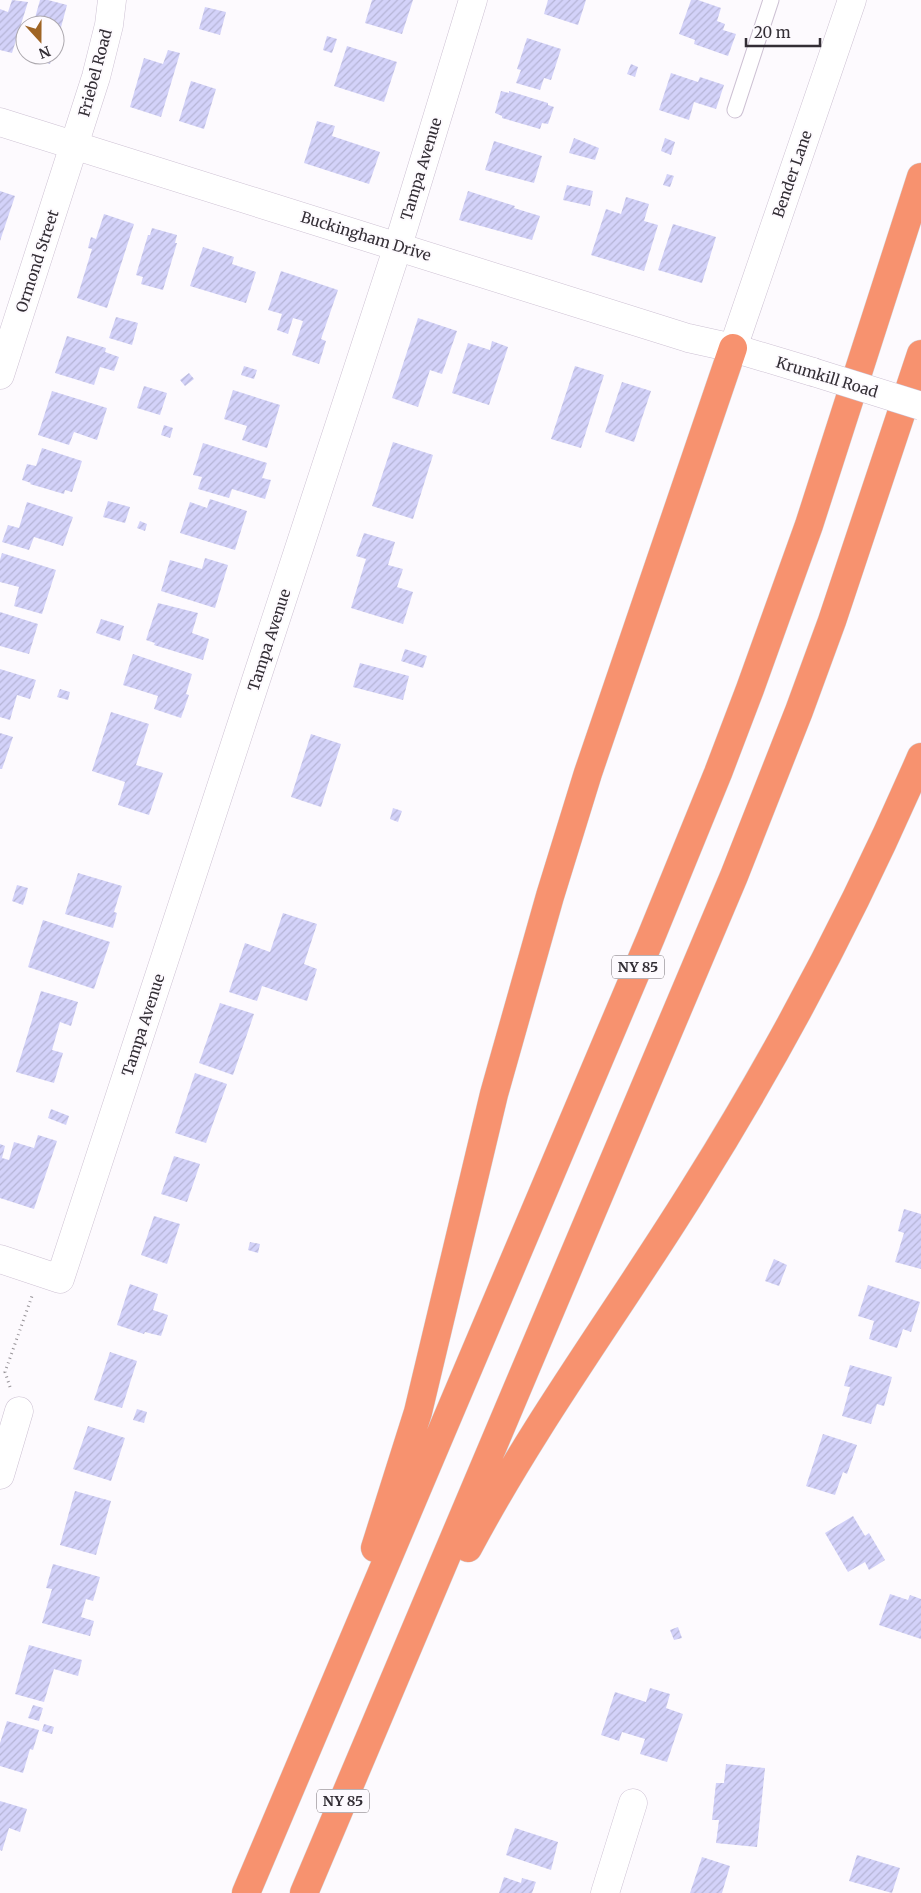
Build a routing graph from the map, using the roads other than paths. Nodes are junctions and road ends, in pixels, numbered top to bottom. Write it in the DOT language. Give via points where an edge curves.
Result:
graph roads {
  1 [pos="112,0"];
  2 [pos="473,0"];
  3 [pos="771,0"];
  4 [pos="852,0"];
  5 [pos="734,110"];
  6 [pos="0,122"];
  7 [pos="74,146"];
  8 [pos="921,178"];
  9 [pos="398,246"];
  10 [pos="732,348"];
  11 [pos="921,354"];
  12 [pos="0,375"];
  13 [pos="921,406"];
  14 [pos="921,757"];
  15 [pos="0,1259"];
  16 [pos="19,1411"];
  17 [pos="0,1475"];
  18 [pos="382,1708"];
  19 [pos="311,1739"];
  20 [pos="632,1803"];
  21 [pos="246,1893"];
  22 [pos="304,1893"];
  23 [pos="605,1893"];
  1 -- 7 [label="street, Friebel Road" via="96,77"];
  2 -- 9 [label="street, Tampa Avenue"];
  3 -- 5 [label="lane"];
  4 -- 10 [label="street, Bender Lane"];
  6 -- 7 [label="street, Buckingham Drive"];
  7 -- 9 [label="street, Buckingham Drive"];
  7 -- 12 [label="street, Ormond Street"];
  8 -- 19 [label="highway, NY 85" via="809,525 718,773"];
  9 -- 10 [label="street, Buckingham Drive" via="688,338"];
  9 -- 15 [label="street, Tampa Avenue" via="50,1275"];
  10 -- 13 [label="street, Krumkill Road, bridge"];
  10 -- 19 [label="highway" via="591,763 559,868 494,1094 418,1412"];
  11 -- 18 [label="highway, NY 85" via="835,613 758,815 664,1045"];
  14 -- 18 [label="highway" via="862,889 778,1049 694,1189 496,1494"];
  16 -- 17 [label="street"];
  18 -- 22 [label="highway, NY 85"];
  19 -- 21 [label="highway, NY 85"];
  20 -- 23 [label="street"];
}
